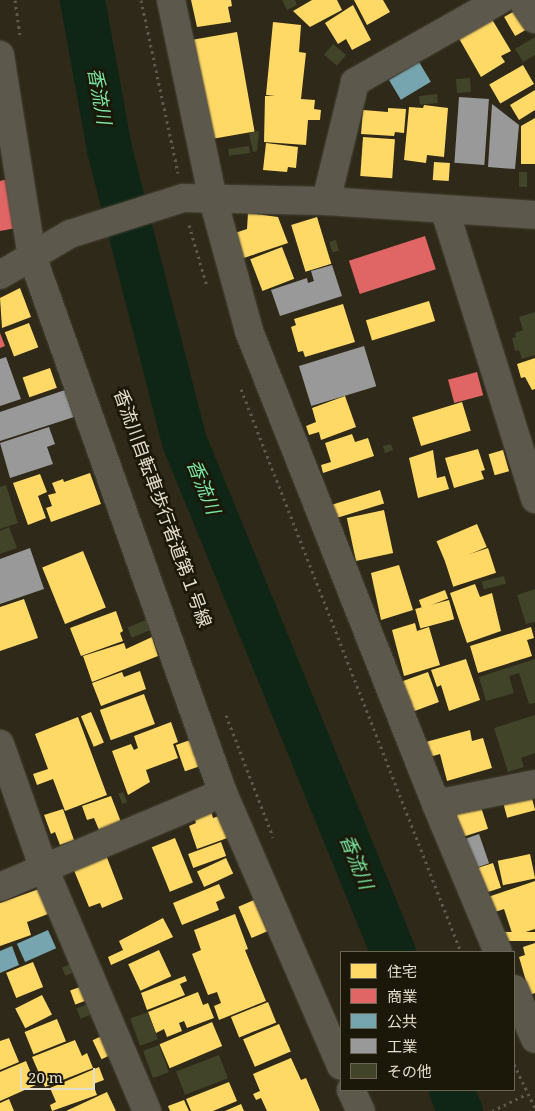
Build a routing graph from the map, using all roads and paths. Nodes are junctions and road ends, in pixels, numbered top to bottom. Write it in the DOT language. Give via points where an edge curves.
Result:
graph roads {
  1 [pos="15,0"];
  2 [pos="172,0"];
  3 [pos="500,0"];
  4 [pos="522,0"];
  5 [pos="535,19"];
  6 [pos="11,51"];
  7 [pos="213,199"];
  8 [pos="326,201"];
  9 [pos="445,211"];
  10 [pos="535,215"];
  11 [pos="32,256"];
  12 [pos="0,274"];
  13 [pos="535,499"];
  14 [pos="224,710"];
  15 [pos="0,744"];
  16 [pos="535,784"];
  17 [pos="223,794"];
  18 [pos="436,804"];
  19 [pos="277,846"];
  20 [pos="43,866"];
  21 [pos="0,887"];
  22 [pos="498,951"];
  23 [pos="515,991"];
  24 [pos="535,1039"];
  25 [pos="340,1064"];
  26 [pos="515,1066"];
  27 [pos="351,1091"];
  28 [pos="527,1094"];
  29 [pos="535,1108"];
  30 [pos="147,1111"];
  31 [pos="360,1111"];
  32 [pos="492,1111"];
  1 -- 6 [label="path"];
  2 -- 7 [label="street"];
  3 -- 8 [label="street" via="354,82"];
  4 -- 5 [label="street"];
  6 -- 11 [label="street"];
  7 -- 8 [label="street"];
  7 -- 11 [label="street" via="172,202 70,234"];
  7 -- 18 [label="street" via="249,331"];
  8 -- 9 [label="street"];
  9 -- 10 [label="street"];
  9 -- 13 [label="street"];
  11 -- 12 [label="street"];
  11 -- 17 [label="street"];
  14 -- 19 [label="path"];
  15 -- 20 [label="street"];
  16 -- 18 [label="street"];
  17 -- 20 [label="street"];
  17 -- 25 [label="street"];
  18 -- 22 [label="street"];
  20 -- 21 [label="street"];
  20 -- 30 [label="street"];
  23 -- 24 [label="street"];
  26 -- 28 [label="path"];
  27 -- 31 [label="street"];
  28 -- 29 [label="path"];
  28 -- 32 [label="path"];
}
